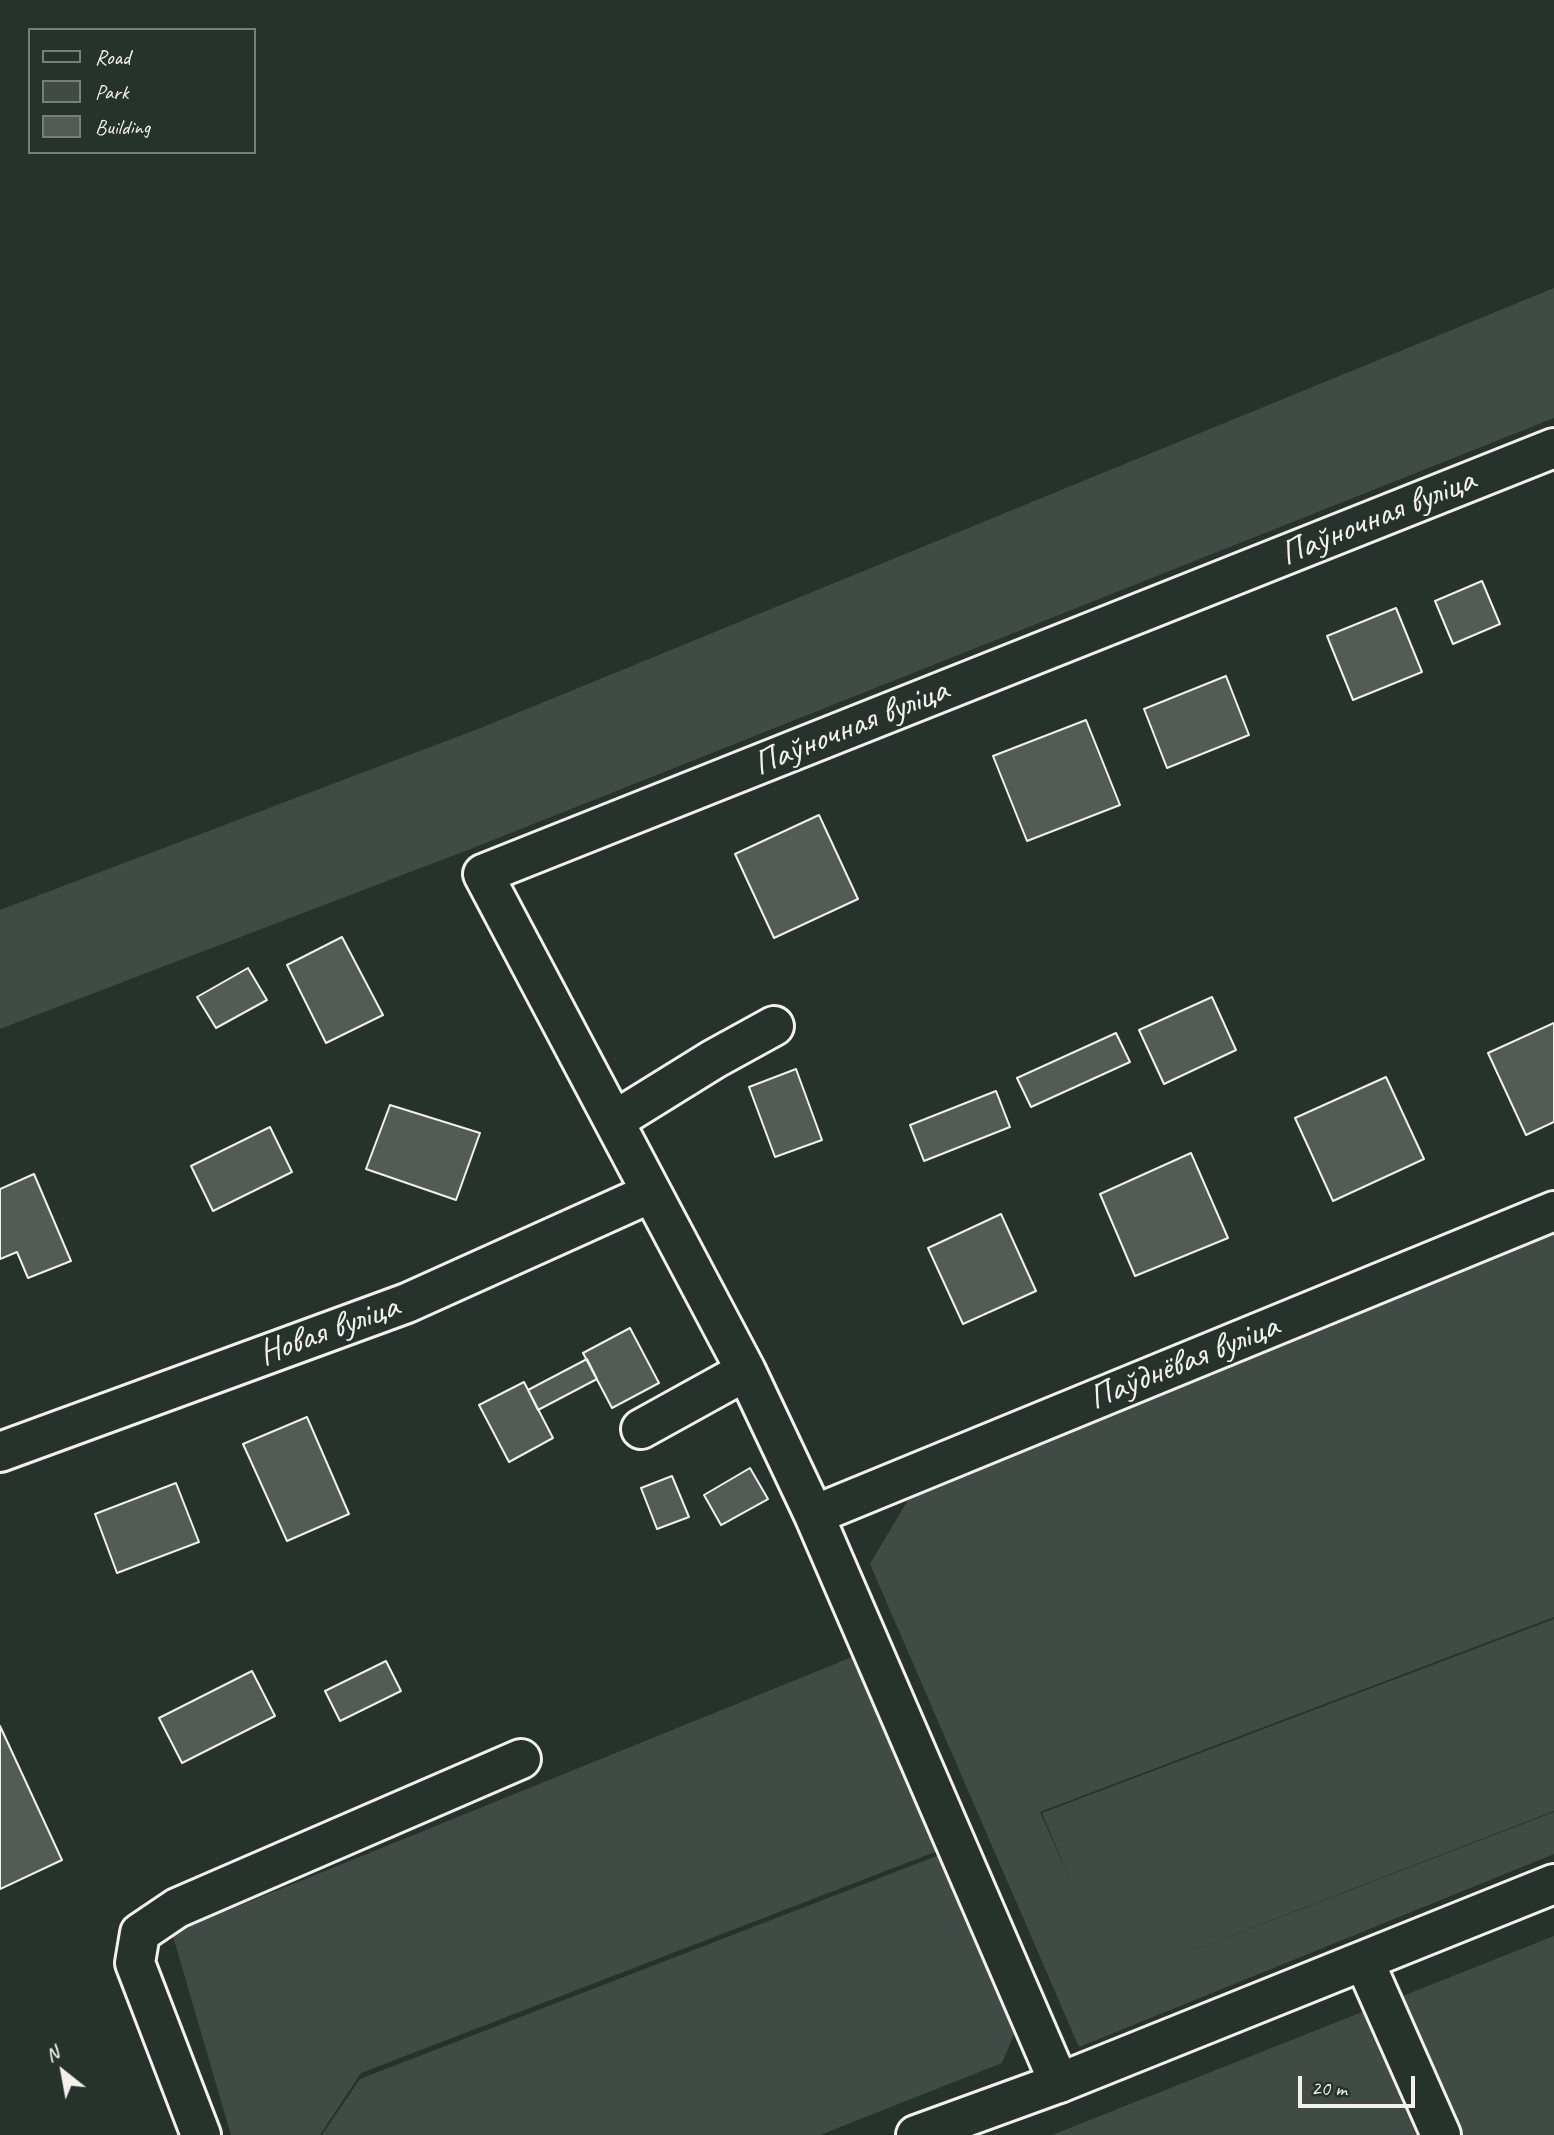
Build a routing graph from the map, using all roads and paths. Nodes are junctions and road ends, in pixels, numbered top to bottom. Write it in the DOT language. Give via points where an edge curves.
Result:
graph roads {
  1 [pos="1554,448"];
  2 [pos="774,1026"];
  3 [pos="614,1121"];
  4 [pos="652,1193"];
  5 [pos="1554,1211"];
  6 [pos="746,1371"];
  7 [pos="641,1429"];
  8 [pos="0,1452"];
  9 [pos="814,1515"];
  10 [pos="521,1759"];
  11 [pos="1554,1884"];
  12 [pos="1364,1961"];
  13 [pos="1059,2082"];
  14 [pos="201,2135"];
  15 [pos="916,2135"];
  16 [pos="1441,2135"];
  1 -- 3 [label="street, Паўночная вуліца" via="483,873"];
  2 -- 3 [label="street"];
  3 -- 4 [label="street, Паўночная вуліца"];
  4 -- 6 [label="street, Паўночная вуліца"];
  4 -- 8 [label="street, Новая вуліца" via="407,1303"];
  5 -- 9 [label="street, Паўднёвая вуліца"];
  6 -- 7 [label="street"];
  6 -- 9 [label="street, Паўночная вуліца"];
  9 -- 13 [label="street, Паўночная вуліца"];
  10 -- 14 [label="street" via="177,1908 140,1933 135,1964"];
  11 -- 12 [label="street"];
  12 -- 13 [label="street"];
  12 -- 16 [label="street"];
  13 -- 15 [label="street"];
}
